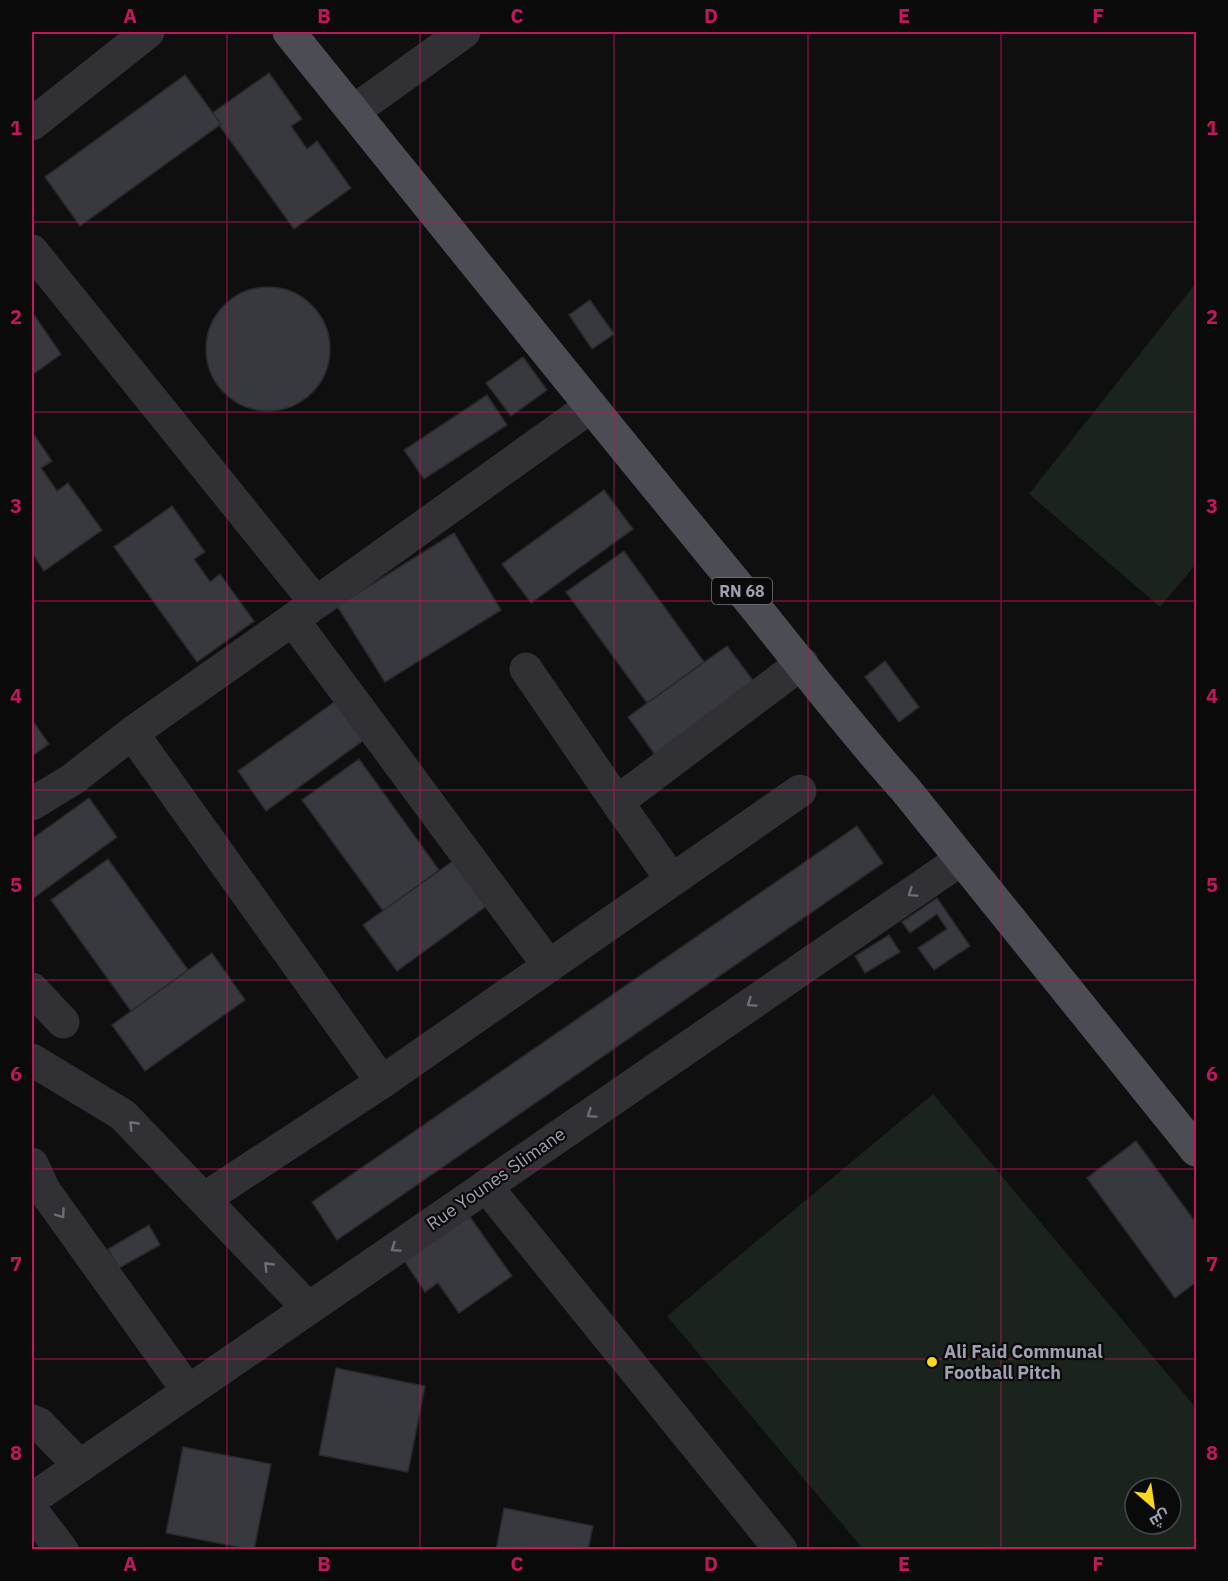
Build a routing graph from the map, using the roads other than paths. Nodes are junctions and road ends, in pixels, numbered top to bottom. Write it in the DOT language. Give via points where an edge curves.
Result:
graph roads {
  1 [pos="148,32"];
  2 [pos="289,32"];
  3 [pos="464,32"];
  4 [pos="354,111"];
  5 [pos="32,124"];
  6 [pos="32,251"];
  7 [pos="590,407"];
  8 [pos="304,611"];
  9 [pos="802,663"];
  10 [pos="526,669"];
  11 [pos="132,733"];
  12 [pos="800,791"];
  13 [pos="617,802"];
  14 [pos="32,804"];
  15 [pos="960,860"];
  16 [pos="672,880"];
  17 [pos="549,966"];
  18 [pos="32,989"];
  19 [pos="63,1022"];
  20 [pos="32,1060"];
  21 [pos="382,1082"];
  22 [pos="1197,1150"];
  23 [pos="32,1164"];
  24 [pos="486,1186"];
  25 [pos="204,1199"];
  26 [pos="308,1308"];
  27 [pos="188,1391"];
  28 [pos="32,1421"];
  29 [pos="80,1466"];
  30 [pos="32,1499"];
  31 [pos="32,1511"];
  32 [pos="62,1550"];
  33 [pos="781,1550"];
  1 -- 5 [label="street"];
  2 -- 4 [label="main road, RN 68"];
  3 -- 4 [label="street"];
  4 -- 7 [label="main road, RN 68"];
  6 -- 8 [label="street"];
  7 -- 8 [label="street"];
  7 -- 9 [label="main road, RN 68"];
  8 -- 11 [label="street"];
  8 -- 17 [label="street"];
  9 -- 13 [label="street"];
  9 -- 15 [label="main road, RN 68"];
  10 -- 13 [label="street"];
  11 -- 14 [label="street" via="73,779"];
  11 -- 21 [label="street"];
  12 -- 16 [label="street"];
  13 -- 16 [label="street"];
  15 -- 22 [label="main road, RN 68"];
  15 -- 24 [label="street, Rue Younes Slimane, one-way"];
  16 -- 17 [label="street"];
  17 -- 21 [label="street"];
  18 -- 19 [label="street"];
  25 -- 20 [label="street, one-way" via="123,1115"];
  21 -- 25 [label="street"];
  23 -- 27 [label="street, one-way" via="44,1190"];
  24 -- 26 [label="street, Rue Younes Slimane, one-way"];
  24 -- 33 [label="street"];
  26 -- 25 [label="street, one-way"];
  26 -- 27 [label="street, Rue Younes Slimane"];
  27 -- 29 [label="street, Rue Younes Slimane"];
  28 -- 29 [label="street"];
  29 -- 30 [label="street, Rue Younes Slimane"];
  31 -- 32 [label="street"];
}
